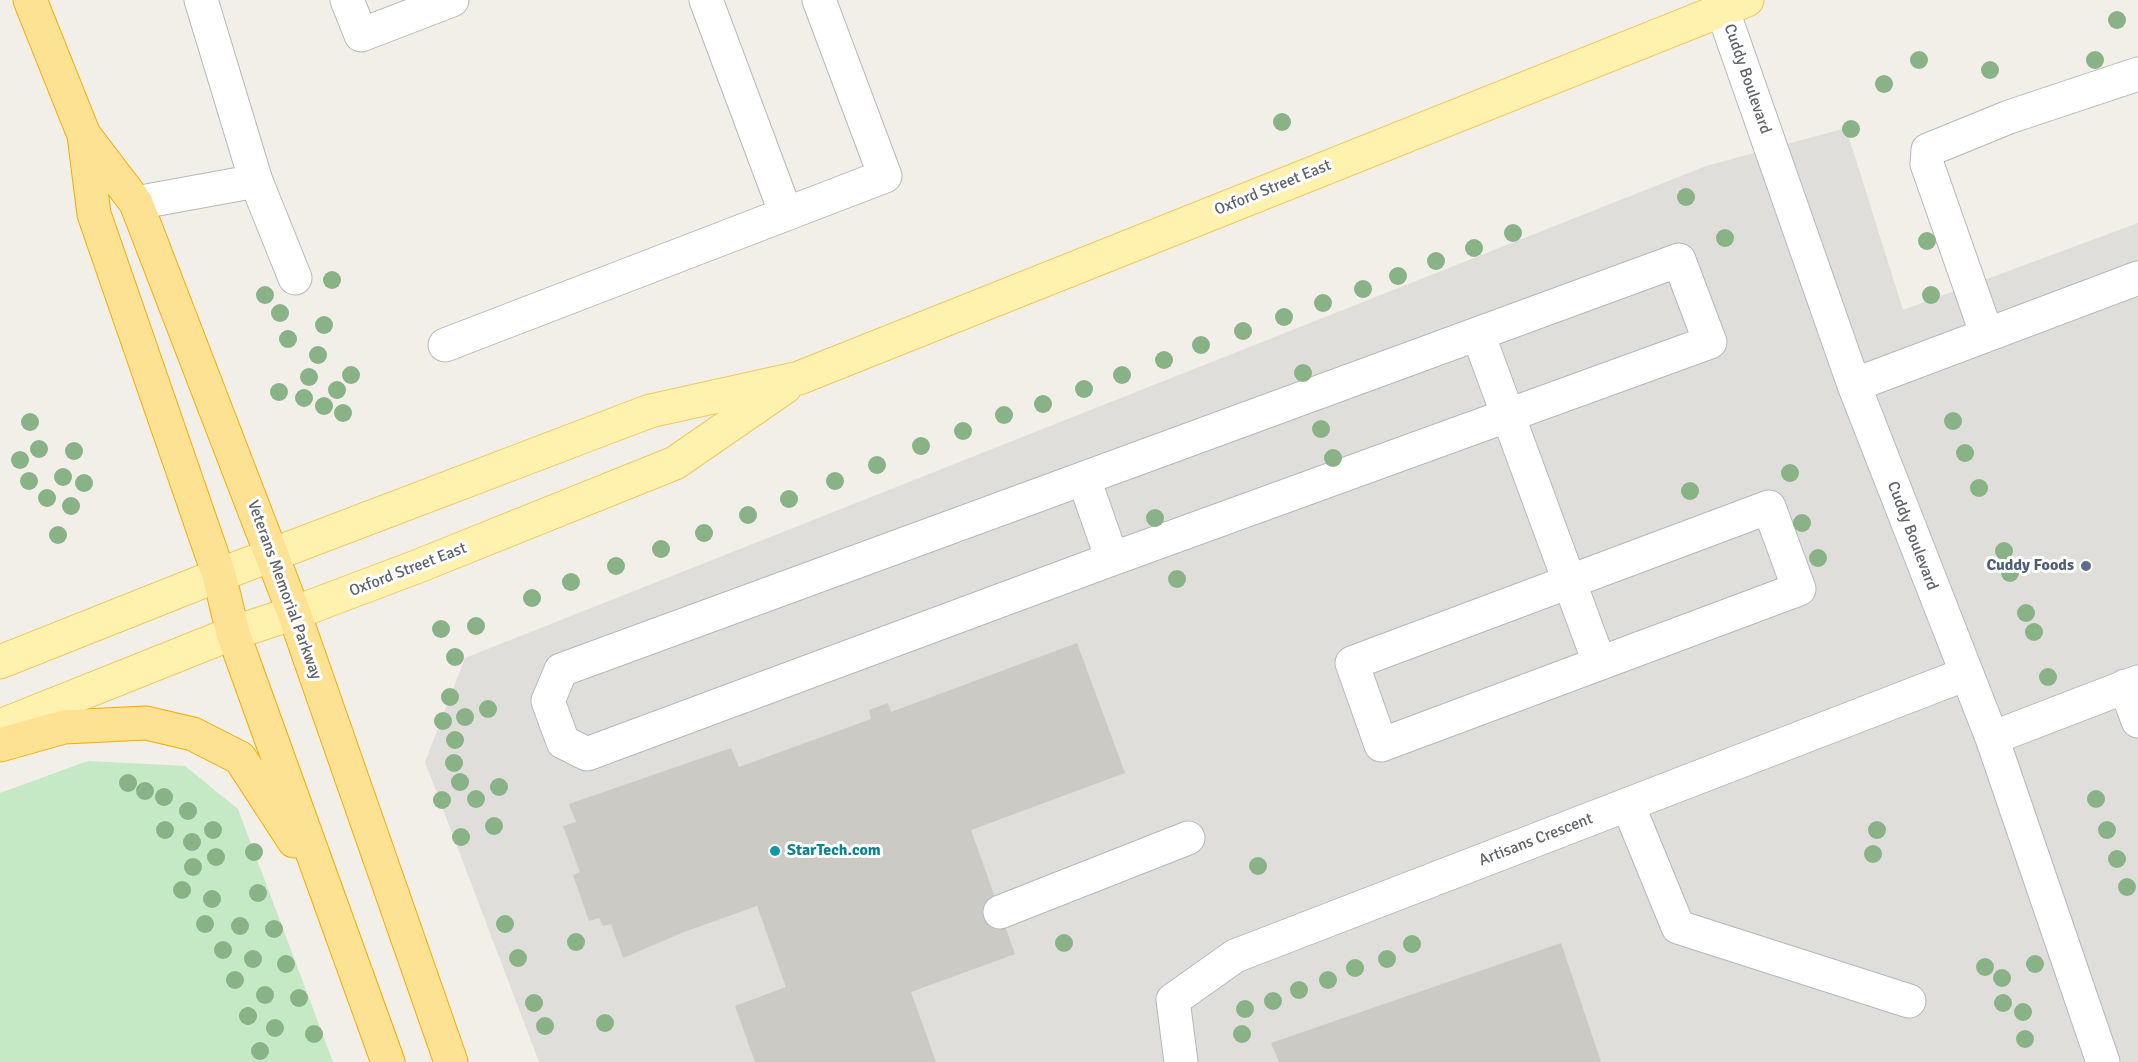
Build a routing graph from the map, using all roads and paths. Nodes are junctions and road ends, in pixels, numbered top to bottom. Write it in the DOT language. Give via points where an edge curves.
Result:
graph roads {
  1 [pos="30,0"];
  2 [pos="201,0"];
  3 [pos="347,0"];
  4 [pos="452,0"];
  5 [pos="706,0"];
  6 [pos="819,0"];
  7 [pos="1730,3"];
  8 [pos="2138,74"];
  9 [pos="84,135"];
  10 [pos="256,181"];
  11 [pos="136,203"];
  12 [pos="786,214"];
  13 [pos="295,278"];
  14 [pos="2138,278"];
  15 [pos="1478,334"];
  16 [pos="1987,335"];
  17 [pos="445,345"];
  18 [pos="799,378"];
  19 [pos="1854,385"];
  20 [pos="1507,415"];
  21 [pos="1084,479"];
  22 [pos="271,555"];
  23 [pos="1112,560"];
  24 [pos="219,575"];
  25 [pos="1570,582"];
  26 [pos="294,613"];
  27 [pos="233,633"];
  28 [pos="0,662"];
  29 [pos="1599,662"];
  30 [pos="1966,674"];
  31 [pos="2132,684"];
  32 [pos="2138,721"];
  33 [pos="0,726"];
  34 [pos="1992,738"];
  35 [pos="0,745"];
  36 [pos="1628,804"];
  37 [pos="1188,838"];
  38 [pos="325,887"];
  39 [pos="1000,912"];
  40 [pos="1910,1001"];
  41 [pos="388,1062"];
  42 [pos="451,1062"];
  43 [pos="1181,1062"];
  44 [pos="2103,1062"];
  1 -- 9 [label="highway, Veterans Memorial Parkway"];
  2 -- 10 [label="street"];
  3 -- 4 [label="street" via="362,35"];
  5 -- 12 [label="street"];
  6 -- 12 [label="street" via="885,176"];
  7 -- 18 [label="main road, Oxford Street East"];
  7 -- 19 [label="street, Cuddy Boulevard"];
  8 -- 16 [label="street" via="2009,117 1928,150 1927,164"];
  9 -- 11 [label="highway, Veterans Memorial Parkway"];
  9 -- 24 [label="highway, Veterans Memorial Parkway" via="94,214"];
  10 -- 11 [label="street"];
  10 -- 13 [label="street"];
  11 -- 22 [label="highway, Veterans Memorial Parkway"];
  12 -- 17 [label="street"];
  14 -- 16 [label="street"];
  15 -- 20 [label="street"];
  15 -- 20 [label="street" via="1679,260 1710,342"];
  15 -- 21 [label="street"];
  16 -- 19 [label="street"];
  18 -- 22 [label="main road, Oxford Street East" via="650,411"];
  18 -- 26 [label="main road, Oxford Street East" via="675,463"];
  19 -- 30 [label="street, Cuddy Boulevard"];
  20 -- 23 [label="street"];
  20 -- 25 [label="street"];
  21 -- 23 [label="street"];
  21 -- 23 [label="street" via="561,670 548,701 563,742 587,754"];
  22 -- 24 [label="main road, Oxford Street East"];
  22 -- 26 [label="highway, Veterans Memorial Parkway"];
  24 -- 27 [label="highway, Veterans Memorial Parkway"];
  24 -- 28 [label="main road, Oxford Street East"];
  25 -- 29 [label="street"];
  25 -- 29 [label="street" via="1769,507 1799,589"];
  25 -- 29 [label="street" via="1352,663 1381,745"];
  26 -- 27 [label="main road, Oxford Street East"];
  26 -- 42 [label="highway, Veterans Memorial Parkway"];
  27 -- 33 [label="main road, Oxford Street East"];
  27 -- 38 [label="highway, Veterans Memorial Parkway"];
  30 -- 34 [label="street, Cuddy Boulevard"];
  30 -- 36 [label="street, Artisans Crescent"];
  31 -- 32 [label="street"];
  31 -- 34 [label="street"];
  34 -- 44 [label="street, Cuddy Boulevard"];
  35 -- 38 [label="highway" via="64,727 146,723 193,734 240,758"];
  36 -- 40 [label="street" via="1678,927"];
  36 -- 43 [label="street, Artisans Crescent" via="1235,957 1173,1000"];
  37 -- 39 [label="street"];
  38 -- 41 [label="highway, Veterans Memorial Parkway"];
}
